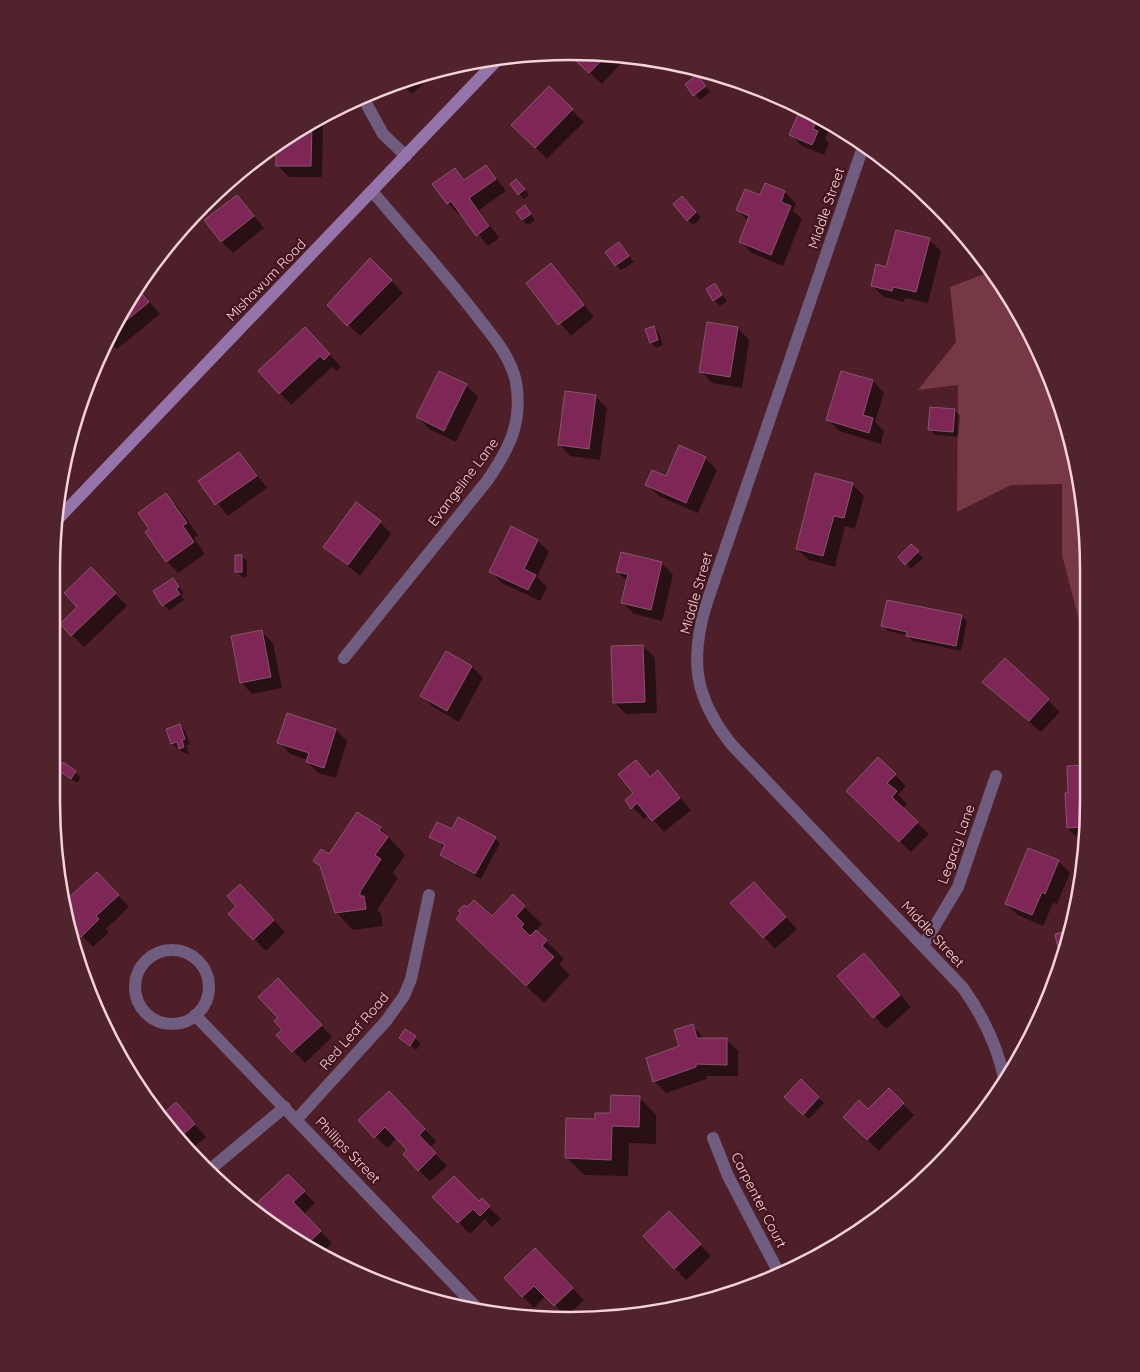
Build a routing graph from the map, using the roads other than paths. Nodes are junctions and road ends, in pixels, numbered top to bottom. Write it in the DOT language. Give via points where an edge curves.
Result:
graph roads {
  1 [pos="491,66"];
  2 [pos="366,103"];
  3 [pos="861,152"];
  4 [pos="406,156"];
  5 [pos="372,191"];
  6 [pos="63,514"];
  7 [pos="344,658"];
  8 [pos="996,776"];
  9 [pos="429,894"];
  10 [pos="924,944"];
  11 [pos="196,1015"];
  12 [pos="1002,1072"];
  13 [pos="285,1107"];
  14 [pos="297,1119"];
  15 [pos="713,1138"];
  16 [pos="213,1167"];
  17 [pos="776,1268"];
  18 [pos="471,1302"];
  1 -- 4 [label="main road, Mishawum Road"];
  2 -- 4 [label="street" via="383,134"];
  3 -- 10 [label="street, Middle Street" via="707,602 697,638 697,665 703,700 732,745"];
  4 -- 5 [label="main road, Mishawum Road"];
  5 -- 6 [label="main road, Mishawum Road"];
  5 -- 7 [label="street, Evangeline Lane" via="464,298 506,355 516,384 517,409 514,436 505,455"];
  8 -- 10 [label="street, Legacy Lane" via="958,887"];
  9 -- 14 [label="street, Red Leaf Road" via="411,979 400,1002"];
  10 -- 12 [label="street, Middle Street" via="964,988 980,1013"];
  11 -- 11 [label="street" via="173,1024 158,1021 143,1011 137,1002 136,979 149,958 167,951 180,952 199,963 206,976 208,992"];
  11 -- 13 [label="street, Phillips Street"];
  13 -- 14 [label="street, Phillips Street"];
  13 -- 16 [label="street"];
  14 -- 18 [label="street, Phillips Street"];
  15 -- 17 [label="street, Carpenter Court" via="732,1184"];
}
